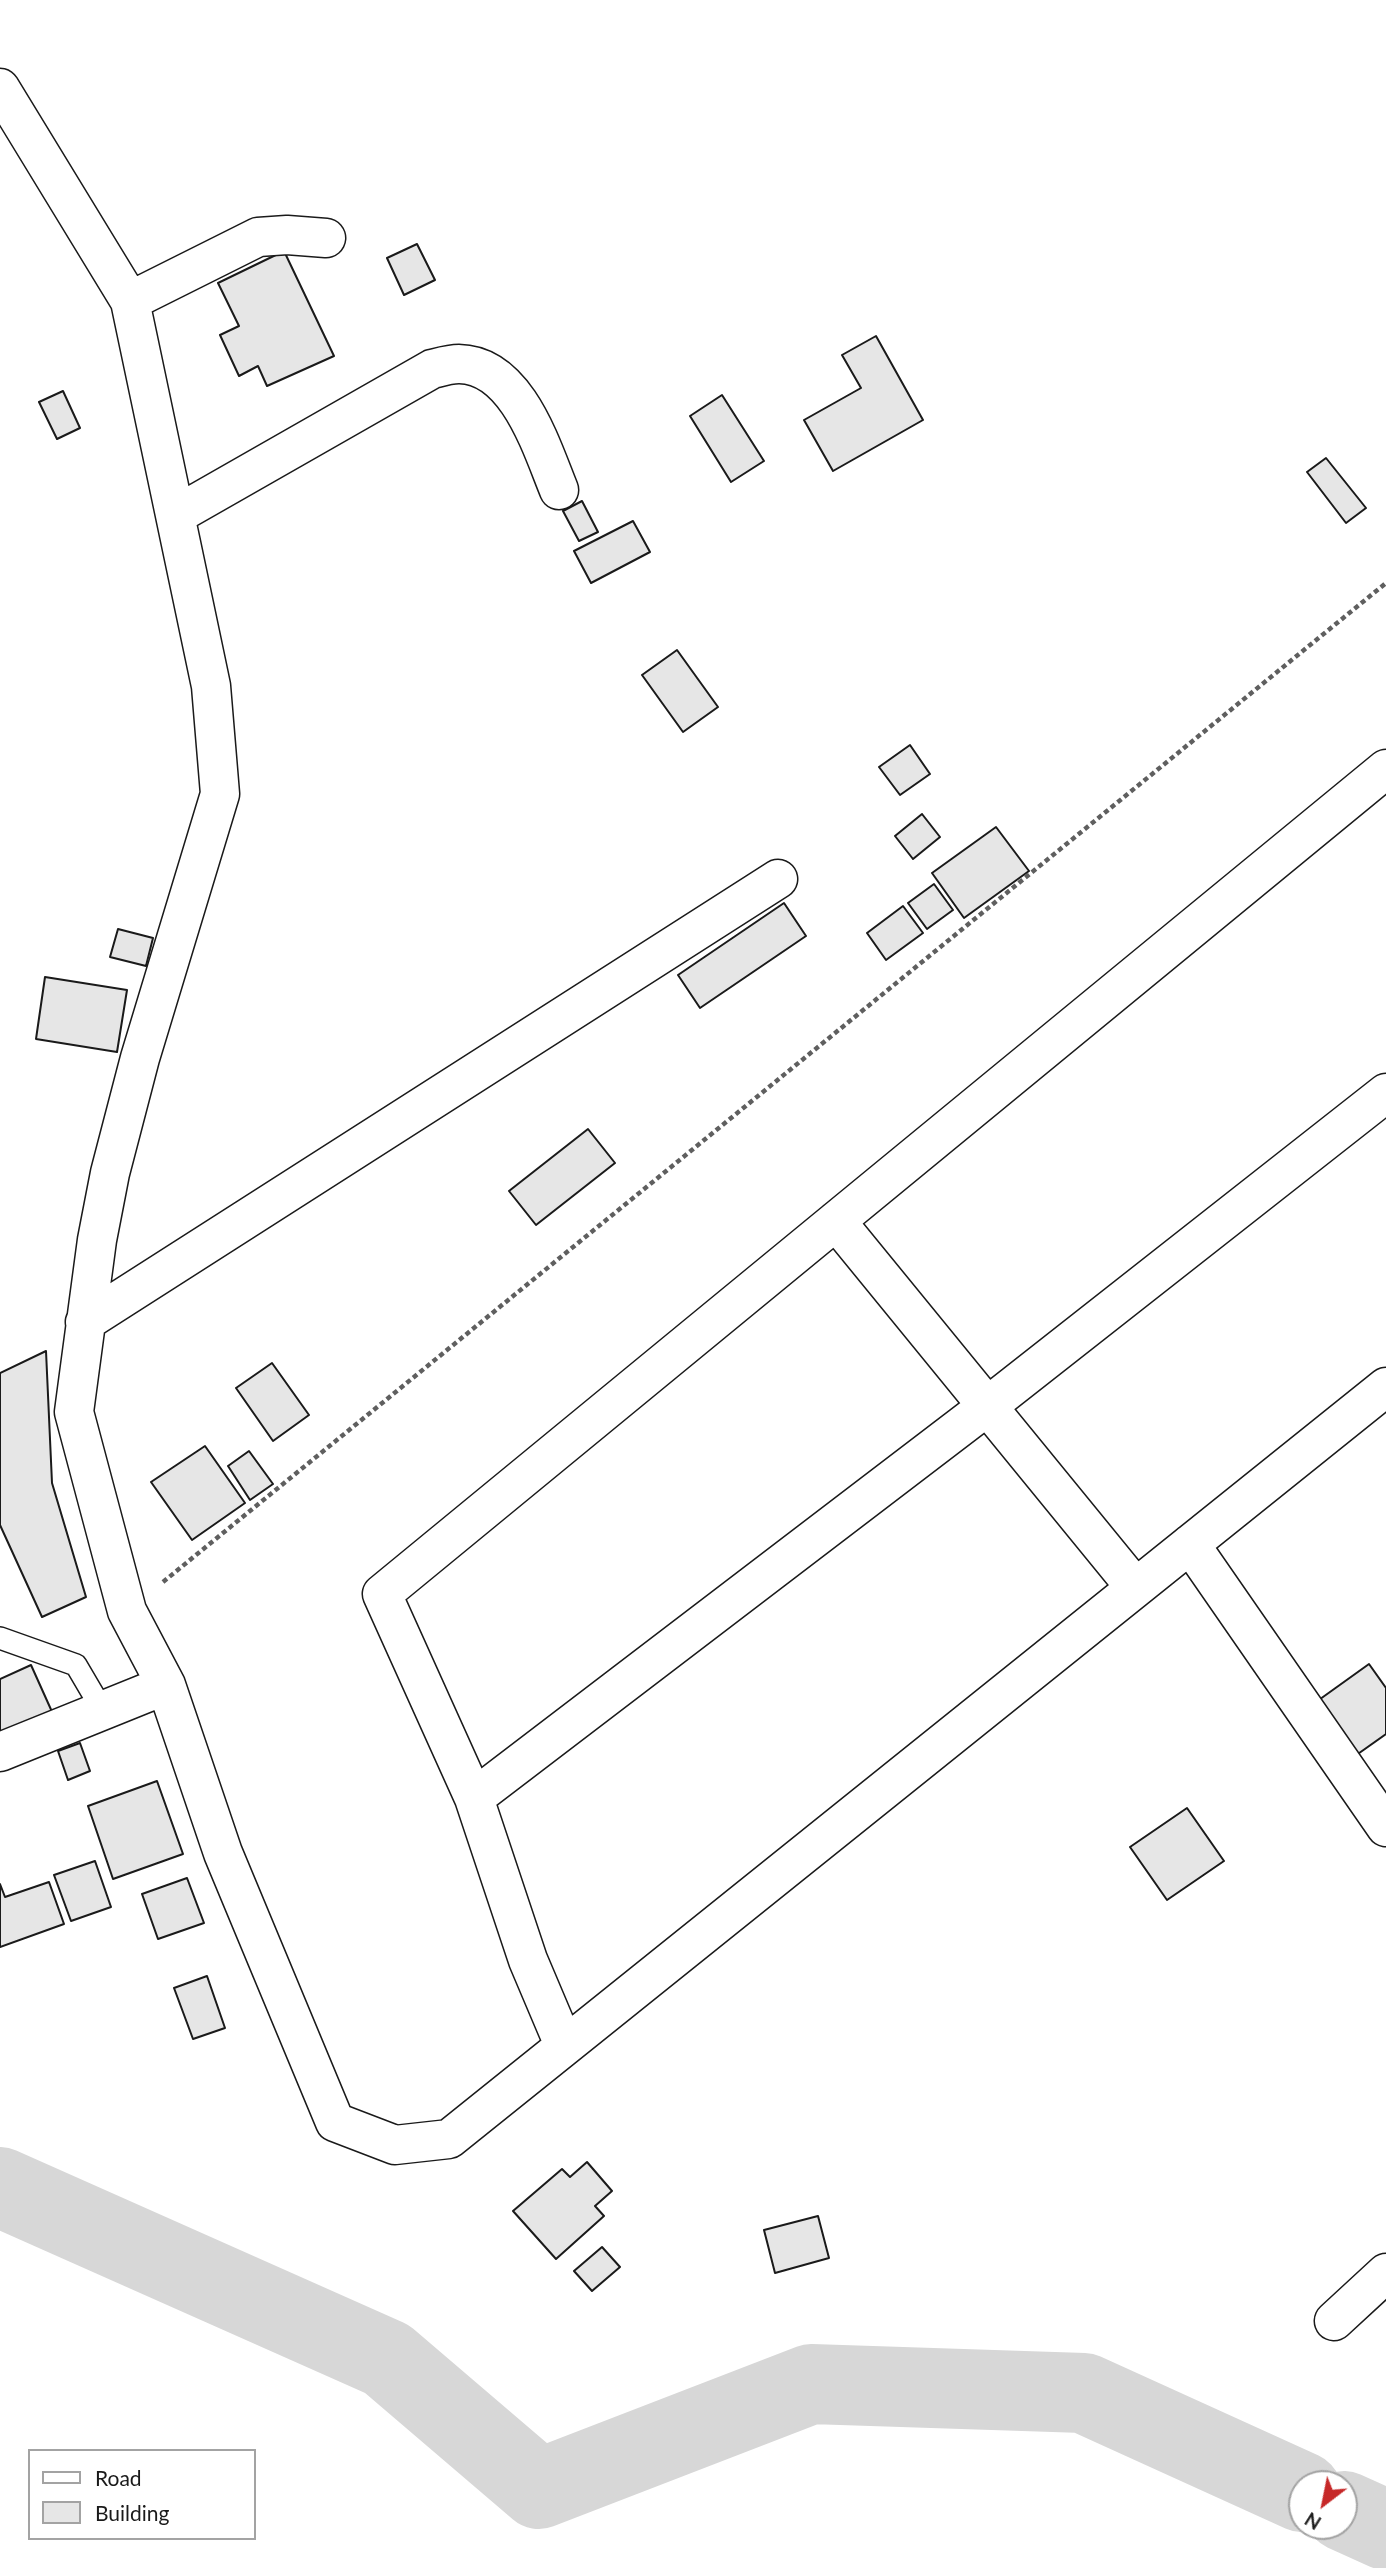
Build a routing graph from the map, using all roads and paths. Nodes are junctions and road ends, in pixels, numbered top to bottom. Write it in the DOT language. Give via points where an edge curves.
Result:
graph roads {
  1 [pos="0,88"];
  2 [pos="326,238"];
  3 [pos="130,301"];
  4 [pos="559,490"];
  5 [pos="176,515"];
  6 [pos="1386,583"];
  7 [pos="1386,769"];
  8 [pos="778,879"];
  9 [pos="1386,1093"];
  10 [pos="836,1221"];
  11 [pos="85,1322"];
  12 [pos="1386,1387"];
  13 [pos="989,1405"];
  14 [pos="1190,1544"];
  15 [pos="1135,1587"];
  16 [pos="127,1612"];
  17 [pos="0,1638"];
  18 [pos="166,1685"];
  19 [pos="103,1711"];
  20 [pos="0,1752"];
  21 [pos="474,1798"];
  22 [pos="1386,1828"];
  23 [pos="564,2045"];
  24 [pos="1386,2273"];
  25 [pos="1334,2320"];
  1 -- 3 [label="street"];
  2 -- 3 [label="street" via="258,237"];
  3 -- 5 [label="street"];
  4 -- 5 [label="street" via="525,407 488,372 460,364 432,369"];
  5 -- 11 [label="street" via="211,686 220,794 110,1173"];
  6 -- 16 [label="path"];
  7 -- 10 [label="street"];
  8 -- 11 [label="street"];
  9 -- 13 [label="street"];
  10 -- 13 [label="street"];
  10 -- 21 [label="street" via="383,1594"];
  11 -- 16 [label="street" via="74,1412"];
  12 -- 14 [label="street"];
  13 -- 15 [label="street"];
  13 -- 21 [label="street"];
  14 -- 15 [label="street"];
  14 -- 22 [label="street"];
  15 -- 23 [label="street"];
  16 -- 18 [label="street"];
  17 -- 19 [label="lane" via="76,1665"];
  18 -- 19 [label="street"];
  18 -- 23 [label="street" via="223,1853 335,2122 395,2145 449,2139"];
  19 -- 20 [label="street"];
  21 -- 23 [label="street" via="528,1960"];
  24 -- 25 [label="street"];
}
